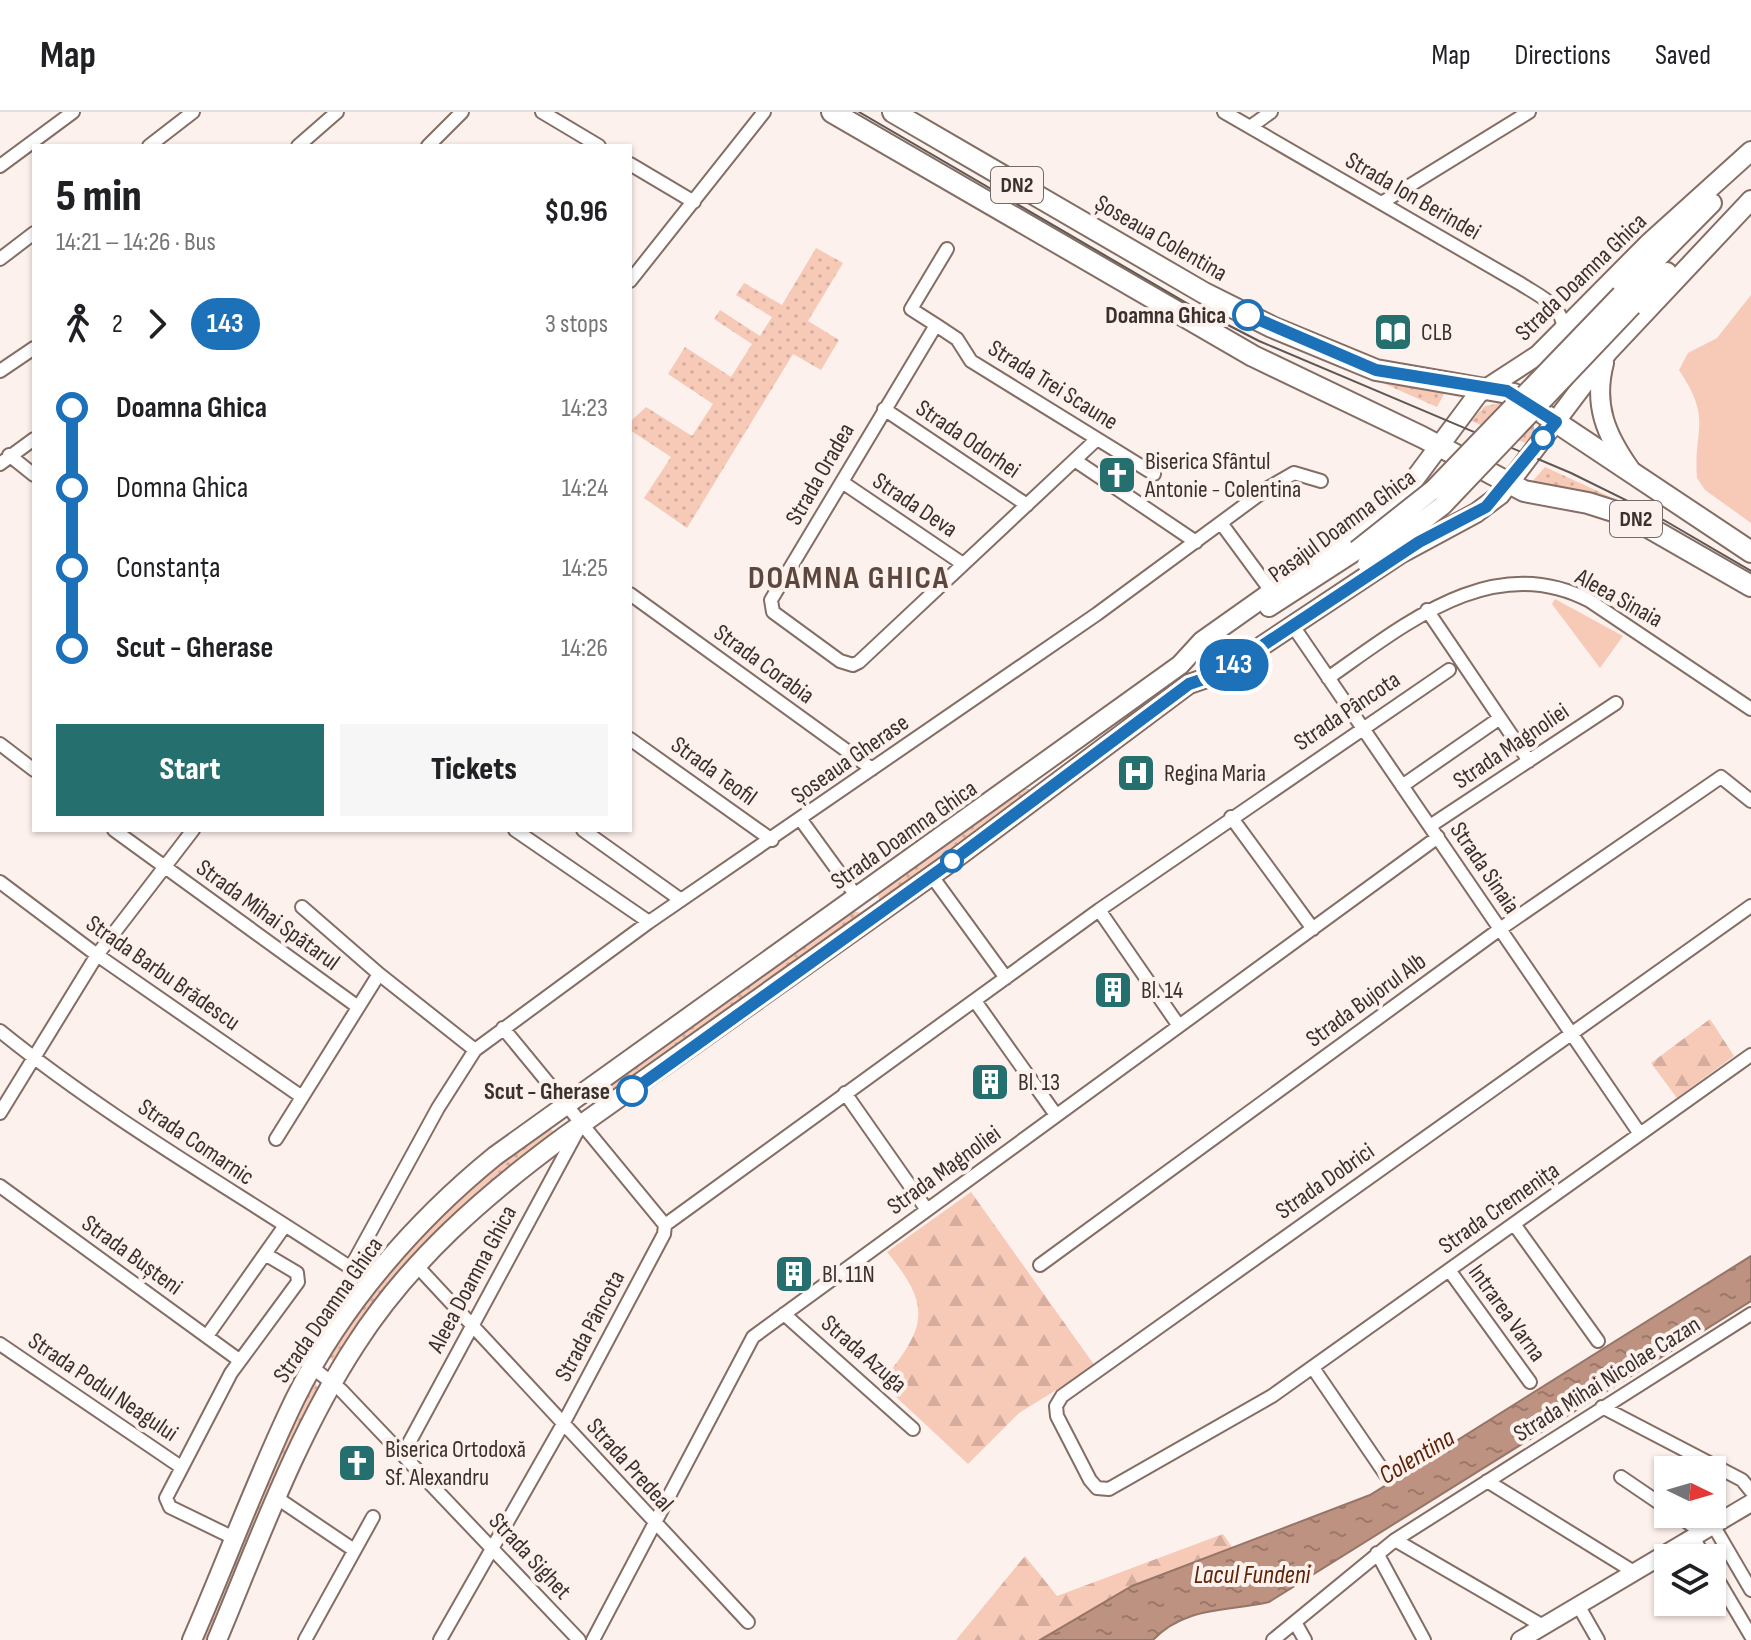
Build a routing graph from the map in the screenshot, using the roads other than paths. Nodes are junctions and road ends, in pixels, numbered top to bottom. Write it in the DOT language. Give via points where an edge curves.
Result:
graph roads {
  1 [pos="73,112"];
  2 [pos="193,112"];
  3 [pos="337,112"];
  4 [pos="462,112"];
  5 [pos="542,112"];
  6 [pos="764,112"];
  7 [pos="832,112"];
  8 [pos="893,112"];
  9 [pos="1224,112"];
  10 [pos="1271,112"];
  11 [pos="1529,112"];
  12 [pos="1250,127"];
  13 [pos="580,142"];
  14 [pos="152,144"];
  15 [pos="300,144"];
  16 [pos="430,144"];
  17 [pos="1751,151"];
  18 [pos="1751,164"];
  19 [pos="632,165"];
  20 [pos="0,166"];
  21 [pos="1751,188"];
  22 [pos="1751,200"];
  23 [pos="694,202"];
  24 [pos="1383,202"];
  25 [pos="32,235"];
  26 [pos="947,249"];
  27 [pos="0,259"];
  28 [pos="632,279"];
  29 [pos="1626,301"];
  30 [pos="936,325"];
  31 [pos="1563,331"];
  32 [pos="32,349"];
  33 [pos="1608,352"];
  34 [pos="0,371"];
  35 [pos="1486,387"];
  36 [pos="884,409"];
  37 [pos="1556,422"];
  38 [pos="1097,439"];
  39 [pos="32,440"];
  40 [pos="1440,446"];
  41 [pos="2,461"];
  42 [pos="1076,461"];
  43 [pos="32,474"];
  44 [pos="1154,474"];
  45 [pos="1321,481"];
  46 [pos="1639,481"];
  47 [pos="842,482"];
  48 [pos="1508,484"];
  49 [pos="1027,505"];
  50 [pos="1221,523"];
  51 [pos="1196,542"];
  52 [pos="1751,552"];
  53 [pos="1362,557"];
  54 [pos="963,564"];
  55 [pos="1751,586"];
  56 [pos="1271,591"];
  57 [pos="632,595"];
  58 [pos="1427,610"];
  59 [pos="1293,626"];
  60 [pos="1180,665"];
  61 [pos="1449,670"];
  62 [pos="1328,678"];
  63 [pos="1189,684"];
  64 [pos="1616,703"];
  65 [pos="1751,709"];
  66 [pos="1500,718"];
  67 [pos="1363,727"];
  68 [pos="632,740"];
  69 [pos="0,744"];
  70 [pos="1529,761"];
  71 [pos="32,768"];
  72 [pos="872,769"];
  73 [pos="1402,786"];
  74 [pos="1751,801"];
  75 [pos="1231,817"];
  76 [pos="801,820"];
  77 [pos="117,832"];
  78 [pos="191,832"];
  79 [pos="518,832"];
  80 [pos="586,832"];
  81 [pos="1434,832"];
  82 [pos="772,840"];
  83 [pos="163,867"];
  84 [pos="931,875"];
  85 [pos="0,882"];
  86 [pos="857,897"];
  87 [pos="681,900"];
  88 [pos="1751,906"];
  89 [pos="302,907"];
  90 [pos="1099,910"];
  91 [pos="649,922"];
  92 [pos="1313,929"];
  93 [pos="1500,929"];
  94 [pos="97,955"];
  95 [pos="379,974"];
  96 [pos="1006,978"];
  97 [pos="975,1001"];
  98 [pos="358,1007"];
  99 [pos="1179,1026"];
  100 [pos="503,1028"];
  101 [pos="0,1031"];
  102 [pos="1572,1034"];
  103 [pos="475,1050"];
  104 [pos="1751,1055"];
  105 [pos="34,1059"];
  106 [pos="845,1093"];
  107 [pos="302,1097"];
  108 [pos="564,1107"];
  109 [pos="0,1113"];
  110 [pos="1056,1115"];
  111 [pos="581,1126"];
  112 [pos="1640,1134"];
  113 [pos="276,1139"];
  114 [pos="0,1186"];
  115 [pos="927,1210"];
  116 [pos="1514,1224"];
  117 [pos="665,1225"];
  118 [pos="284,1227"];
  119 [pos="265,1254"];
  120 [pos="1040,1265"];
  121 [pos="417,1266"];
  122 [pos="351,1267"];
  123 [pos="1449,1270"];
  124 [pos="372,1282"];
  125 [pos="784,1314"];
  126 [pos="1751,1314"];
  127 [pos="472,1325"];
  128 [pos="207,1336"];
  129 [pos="1598,1341"];
  130 [pos="0,1344"];
  131 [pos="239,1360"];
  132 [pos="313,1368"];
  133 [pos="1313,1368"];
  134 [pos="1530,1382"];
  135 [pos="333,1383"];
  136 [pos="1272,1396"];
  137 [pos="1602,1407"];
  138 [pos="563,1424"];
  139 [pos="913,1429"];
  140 [pos="403,1454"];
  141 [pos="181,1467"];
  142 [pos="1386,1475"];
  143 [pos="1621,1477"];
  144 [pos="1487,1481"];
  145 [pos="1751,1491"];
  146 [pos="277,1498"];
  147 [pos="1654,1499"];
  148 [pos="1751,1503"];
  149 [pos="373,1517"];
  150 [pos="654,1524"];
  151 [pos="1696,1528"];
  152 [pos="1702,1532"];
  153 [pos="236,1539"];
  154 [pos="1395,1540"];
  155 [pos="1703,1544"];
  156 [pos="492,1548"];
  157 [pos="354,1550"];
  158 [pos="1377,1553"];
  159 [pos="1634,1572"];
  160 [pos="1751,1590"];
  161 [pos="1726,1594"];
  162 [pos="1578,1605"];
  163 [pos="748,1622"];
  164 [pos="1296,1624"];
  165 [pos="1543,1626"];
  166 [pos="1751,1636"];
  167 [pos="192,1640"];
  168 [pos="217,1640"];
  169 [pos="305,1640"];
  170 [pos="440,1640"];
  171 [pos="579,1640"];
  172 [pos="593,1640"];
  173 [pos="1273,1640"];
  174 [pos="1305,1640"];
  175 [pos="1424,1640"];
  176 [pos="1520,1640"];
  177 [pos="1598,1640"];
  1 -- 20 [label="street"];
  2 -- 14 [label="street"];
  3 -- 15 [label="street"];
  4 -- 16 [label="street"];
  5 -- 13 [label="street"];
  6 -- 23 [label="street"];
  7 -- 40 [label="main road, DN2" via="1200,327"];
  8 -- 35 [label="main road, Șoseaua Colentina / DN2" via="1272,327 1376,370"];
  9 -- 12 [label="street, Strada Ion Berindei"];
  10 -- 12 [label="street"];
  11 -- 24 [label="street"];
  12 -- 24 [label="street, Strada Ion Berindei"];
  17 -- 31 [label="main road, Strada Doamna Ghica" via="1648,244"];
  18 -- 29 [label="main road, Pasajul Doamna Ghica"];
  19 -- 23 [label="street"];
  21 -- 29 [label="main road, Pasajul Doamna Ghica"];
  22 -- 33 [label="main road, Strada Doamna Ghica"];
  23 -- 28 [label="street"];
  24 -- 31 [label="street, Strada Ion Berindei" via="1555,307"];
  25 -- 27 [label="street"];
  26 -- 30 [label="street" via="911,309"];
  29 -- 53 [label="main road, Pasajul Doamna Ghica, bridge"];
  30 -- 36 [label="street, Strada Oradea"];
  30 -- 38 [label="street, Strada Trei Scaune" via="957,339 971,361"];
  31 -- 35 [label="main road, Strada Doamna Ghica" via="1535,358"];
  32 -- 34 [label="street"];
  33 -- 37 [label="main road, Strada Doamna Ghica"];
  33 -- 46 [label="main road" via="1599,407 1609,435"];
  35 -- 37 [label="main road, Șoseaua Colentina / DN2" via="1514,394"];
  35 -- 40 [label="main road, Strada Doamna Ghica"];
  36 -- 47 [label="street, Strada Oradea"];
  36 -- 49 [label="street, Strada Odorhei"];
  37 -- 46 [label="main road, Șoseaua Colentina / DN2"];
  37 -- 48 [label="main road, Strada Doamna Ghica"];
  38 -- 42 [label="street, Strada Oradea"];
  38 -- 44 [label="street, Strada Trei Scaune"];
  39 -- 41 [label="street"];
  40 -- 48 [label="main road, DN2"];
  40 -- 56 [label="main road, Strada Doamna Ghica" via="1396,504"];
  41 -- 43 [label="street"];
  42 -- 49 [label="street, Strada Oradea"];
  42 -- 51 [label="street"];
  45 -- 50 [label="street, Șoseaua Gherase" via="1302,473 1286,476"];
  46 -- 52 [label="main road, Șoseaua Colentina / DN2"];
  47 -- 54 [label="street, Strada Deva"];
  47 -- 54 [label="street, Strada Oradea" via="770,606 840,661 859,662"];
  48 -- 55 [label="main road, DN2" via="1629,516"];
  48 -- 59 [label="main road, Strada Doamna Ghica" via="1486,507 1419,542"];
  49 -- 54 [label="street, Strada Oradea"];
  50 -- 51 [label="street, Șoseaua Gherase"];
  50 -- 56 [label="street"];
  51 -- 72 [label="street, Șoseaua Gherase"];
  53 -- 60 [label="main road, Pasajul Doamna Ghica"];
  53 -- 63 [label="main road, Pasajul Doamna Ghica"];
  56 -- 60 [label="main road, Strada Doamna Ghica" via="1202,641"];
  57 -- 72 [label="street, Strada Corabia"];
  58 -- 62 [label="street, Aleea Sinaia"];
  58 -- 65 [label="street, Aleea Sinaia" via="1506,585 1545,585 1569,592 1635,629"];
  58 -- 66 [label="street"];
  59 -- 62 [label="street, Strada Sinaia"];
  59 -- 63 [label="main road, Strada Doamna Ghica" via="1221,673"];
  60 -- 86 [label="main road, Strada Doamna Ghica"];
  61 -- 67 [label="street, Strada Pâncota"];
  62 -- 67 [label="street, Strada Sinaia"];
  63 -- 84 [label="main road, Strada Doamna Ghica"];
  64 -- 70 [label="street, Strada Magnoliei"];
  66 -- 70 [label="street"];
  66 -- 73 [label="street"];
  67 -- 73 [label="street, Strada Sinaia"];
  67 -- 75 [label="street, Strada Pâncota"];
  68 -- 82 [label="street, Strada Teofil"];
  69 -- 71 [label="street"];
  70 -- 81 [label="street, Strada Magnoliei"];
  72 -- 76 [label="street, Șoseaua Gherase"];
  73 -- 81 [label="street, Strada Sinaia"];
  74 -- 93 [label="street, Strada Bujorul Alb" via="1721,777"];
  75 -- 90 [label="street, Strada Pâncota"];
  75 -- 92 [label="street"];
  76 -- 82 [label="street, Șoseaua Gherase"];
  76 -- 86 [label="street"];
  77 -- 83 [label="street, Strada Mihai Spătarul"];
  78 -- 83 [label="street"];
  79 -- 91 [label="street"];
  80 -- 87 [label="street"];
  81 -- 92 [label="street, Strada Magnoliei"];
  81 -- 93 [label="street, Strada Sinaia"];
  82 -- 87 [label="street, Șoseaua Gherase"];
  83 -- 94 [label="street"];
  83 -- 98 [label="street, Strada Mihai Spătarul"];
  84 -- 96 [label="street"];
  84 -- 111 [label="main road, Strada Doamna Ghica"];
  85 -- 94 [label="street, Strada Barbu Brădescu"];
  86 -- 108 [label="main road, Strada Doamna Ghica"];
  87 -- 91 [label="street, Șoseaua Gherase"];
  88 -- 102 [label="street"];
  89 -- 95 [label="street"];
  90 -- 96 [label="street, Strada Pâncota"];
  90 -- 99 [label="street"];
  91 -- 100 [label="street, Șoseaua Gherase"];
  92 -- 99 [label="street, Strada Magnoliei"];
  93 -- 102 [label="street, Strada Sinaia"];
  93 -- 120 [label="street, Strada Bujorul Alb"];
  94 -- 105 [label="street"];
  94 -- 107 [label="street, Strada Barbu Brădescu"];
  95 -- 98 [label="street"];
  95 -- 103 [label="street"];
  96 -- 97 [label="street, Strada Pâncota"];
  97 -- 106 [label="street, Strada Pâncota"];
  97 -- 110 [label="street"];
  98 -- 107 [label="street"];
  99 -- 110 [label="street, Strada Magnoliei"];
  100 -- 103 [label="street, Șoseaua Gherase"];
  100 -- 108 [label="street"];
  101 -- 105 [label="street, Strada Comarnic"];
  102 -- 112 [label="street, Strada Sinaia"];
  102 -- 136 [label="street, Strada Dobrici" via="1105,1364 1056,1406 1090,1480 1103,1489"];
  103 -- 122 [label="street, Șoseaua Gherase"];
  104 -- 112 [label="street, Strada Cremenița"];
  105 -- 109 [label="street"];
  105 -- 118 [label="street, Strada Comarnic"];
  106 -- 115 [label="street"];
  106 -- 117 [label="street, Strada Pâncota"];
  107 -- 113 [label="street"];
  108 -- 111 [label="street"];
  108 -- 124 [label="main road, Strada Doamna Ghica" via="467,1180"];
  110 -- 115 [label="street, Strada Magnoliei"];
  111 -- 117 [label="street"];
  111 -- 121 [label="main road, Strada Doamna Ghica" via="488,1195"];
  111 -- 127 [label="street, Aleea Doamna Ghica"];
  112 -- 116 [label="street, Strada Cremenița"];
  114 -- 128 [label="street, Strada Bușteni"];
  115 -- 125 [label="street, Strada Magnoliei"];
  116 -- 123 [label="street, Strada Cremenița"];
  116 -- 129 [label="street"];
  117 -- 138 [label="street, Strada Pâncota"];
  118 -- 119 [label="street"];
  118 -- 122 [label="street, Strada Comarnic"];
  119 -- 128 [label="street"];
  119 -- 131 [label="street" via="299,1277"];
  121 -- 127 [label="street, Strada Predeal"];
  121 -- 135 [label="main road, Strada Doamna Ghica" via="373,1320"];
  122 -- 124 [label="street, Strada Comarnic"];
  123 -- 133 [label="street, Strada Cremenița"];
  123 -- 134 [label="street, Intrarea Varna"];
  124 -- 132 [label="main road, Strada Doamna Ghica"];
  125 -- 139 [label="street, Strada Azuga"];
  125 -- 150 [label="street, Strada Magnoliei" via="753,1337"];
  126 -- 137 [label="street, Strada Mihai Nicolae Cazan"];
  127 -- 138 [label="street, Strada Predeal"];
  127 -- 140 [label="street, Aleea Doamna Ghica"];
  128 -- 131 [label="street, Strada Bușteni"];
  130 -- 141 [label="street, Strada Podul Neagului"];
  131 -- 141 [label="street"];
  132 -- 135 [label="street, Strada Sighet"];
  132 -- 153 [label="main road, Strada Doamna Ghica"];
  133 -- 136 [label="street, Strada Cremenița"];
  133 -- 142 [label="street"];
  135 -- 140 [label="street, Strada Sighet"];
  135 -- 146 [label="main road, Strada Doamna Ghica"];
  137 -- 144 [label="street, Strada Mihai Nicolae Cazan"];
  137 -- 145 [label="street" via="1742,1480"];
  138 -- 150 [label="street, Strada Predeal"];
  138 -- 156 [label="street, Strada Pâncota"];
  140 -- 156 [label="street, Strada Sighet"];
  141 -- 153 [label="street" via="167,1504"];
  143 -- 147 [label="street"];
  144 -- 154 [label="street, Strada Mihai Nicolae Cazan"];
  144 -- 159 [label="street"];
  146 -- 157 [label="street"];
  146 -- 168 [label="main road, Strada Doamna Ghica"];
  148 -- 152 [label="street"];
  149 -- 157 [label="street"];
  150 -- 163 [label="street, Strada Predeal"];
  150 -- 172 [label="street, Strada Magnoliei"];
  151 -- 152 [label="street"];
  152 -- 155 [label="street"];
  152 -- 159 [label="street"];
  152 -- 160 [label="street"];
  153 -- 167 [label="main road, Strada Doamna Ghica"];
  154 -- 158 [label="street, Strada Mihai Nicolae Cazan"];
  154 -- 165 [label="street"];
  156 -- 170 [label="street, Strada Pâncota"];
  156 -- 171 [label="street, Strada Sighet"];
  157 -- 169 [label="street"];
  158 -- 164 [label="street, Strada Mihai Nicolae Cazan"];
  158 -- 175 [label="street"];
  159 -- 162 [label="street"];
  161 -- 166 [label="street"];
  162 -- 165 [label="street"];
  162 -- 177 [label="street"];
  164 -- 173 [label="street, Strada Mihai Nicolae Cazan"];
  164 -- 174 [label="street"];
  165 -- 176 [label="street"];
}
